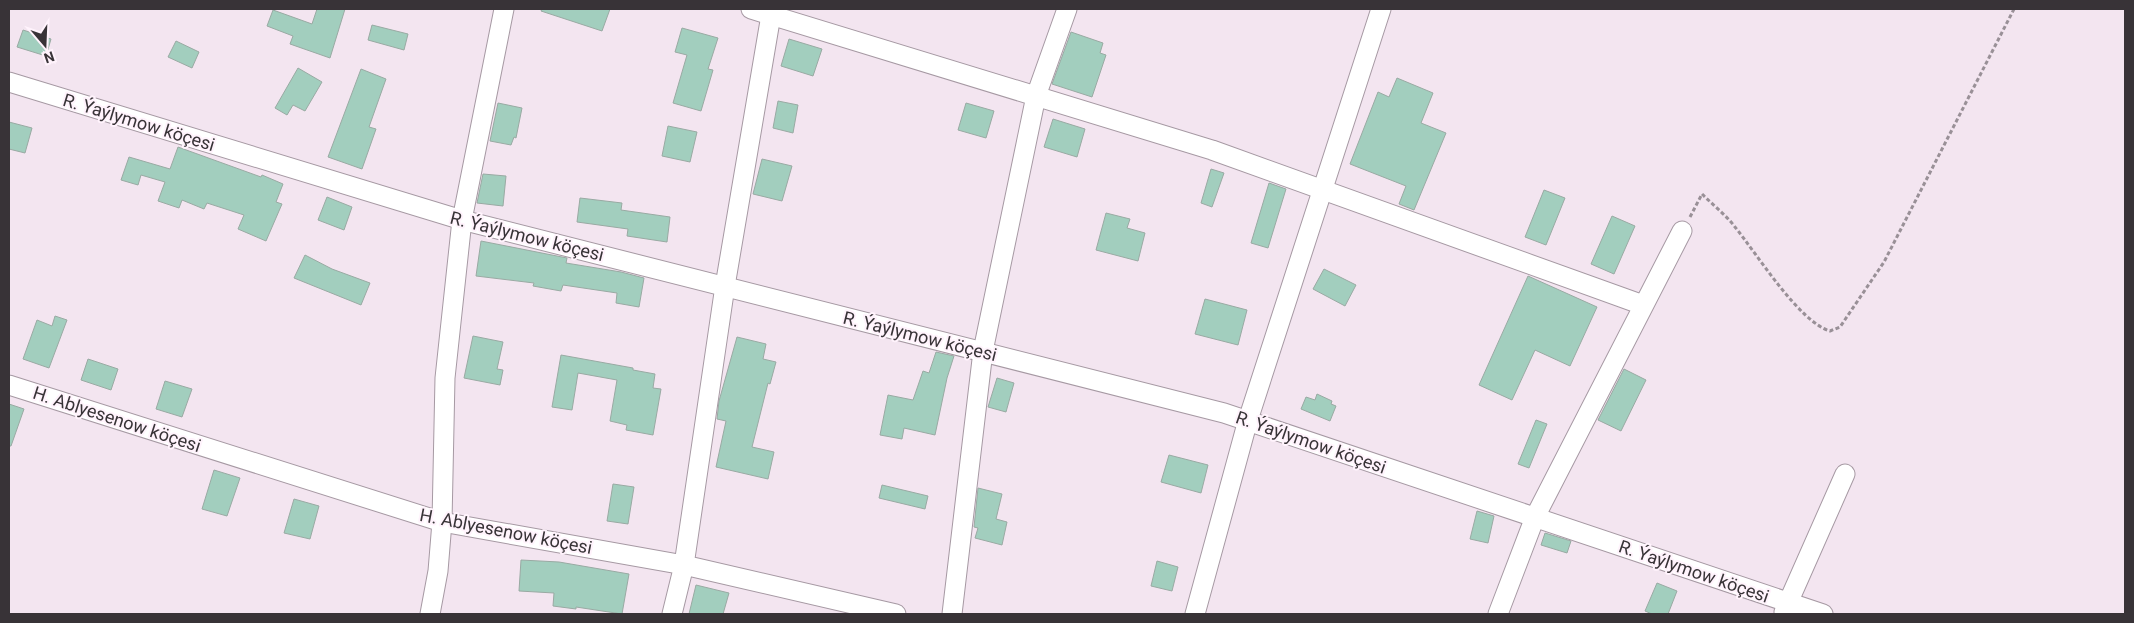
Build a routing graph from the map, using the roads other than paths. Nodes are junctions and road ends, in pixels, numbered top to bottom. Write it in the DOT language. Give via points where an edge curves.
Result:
graph roads {
  1 [pos="504,9"];
  2 [pos="751,9"];
  3 [pos="1067,9"];
  4 [pos="1381,9"];
  5 [pos="771,15"];
  6 [pos="9,82"];
  7 [pos="1036,96"];
  8 [pos="1323,190"];
  9 [pos="462,220"];
  10 [pos="1682,232"];
  11 [pos="725,286"];
  12 [pos="1643,305"];
  13 [pos="983,351"];
  14 [pos="9,385"];
  15 [pos="1248,420"];
  16 [pos="1845,474"];
  17 [pos="1535,517"];
  18 [pos="442,522"];
  19 [pos="684,565"];
  20 [pos="1786,608"];
  21 [pos="430,614"];
  22 [pos="672,614"];
  23 [pos="896,614"];
  24 [pos="952,614"];
  25 [pos="1195,614"];
  26 [pos="1498,614"];
  27 [pos="1823,614"];
  1 -- 9 [label="street"];
  2 -- 5 [label="street"];
  3 -- 7 [label="street"];
  4 -- 8 [label="street"];
  5 -- 7 [label="street"];
  5 -- 11 [label="street"];
  6 -- 9 [label="street, R. Ýaýlymow köçesi"];
  7 -- 8 [label="street" via="1212,150"];
  7 -- 13 [label="street"];
  8 -- 12 [label="street"];
  8 -- 15 [label="street"];
  9 -- 11 [label="street, R. Ýaýlymow köçesi"];
  9 -- 18 [label="street" via="445,378"];
  10 -- 12 [label="street"];
  11 -- 13 [label="street, R. Ýaýlymow köçesi"];
  11 -- 19 [label="street"];
  12 -- 17 [label="street"];
  13 -- 15 [label="street, R. Ýaýlymow köçesi"];
  13 -- 24 [label="street"];
  14 -- 18 [label="street, H. Ablyesenow köçesi"];
  15 -- 17 [label="street, R. Ýaýlymow köçesi"];
  15 -- 25 [label="street"];
  16 -- 20 [label="street"];
  17 -- 20 [label="street, R. Ýaýlymow köçesi"];
  17 -- 26 [label="street"];
  18 -- 19 [label="street, H. Ablyesenow köçesi"];
  18 -- 21 [label="street" via="438,572"];
  19 -- 22 [label="street"];
  19 -- 23 [label="street, H. Ablyesenow köçesi"];
  20 -- 27 [label="street, R. Ýaýlymow köçesi"];
}
